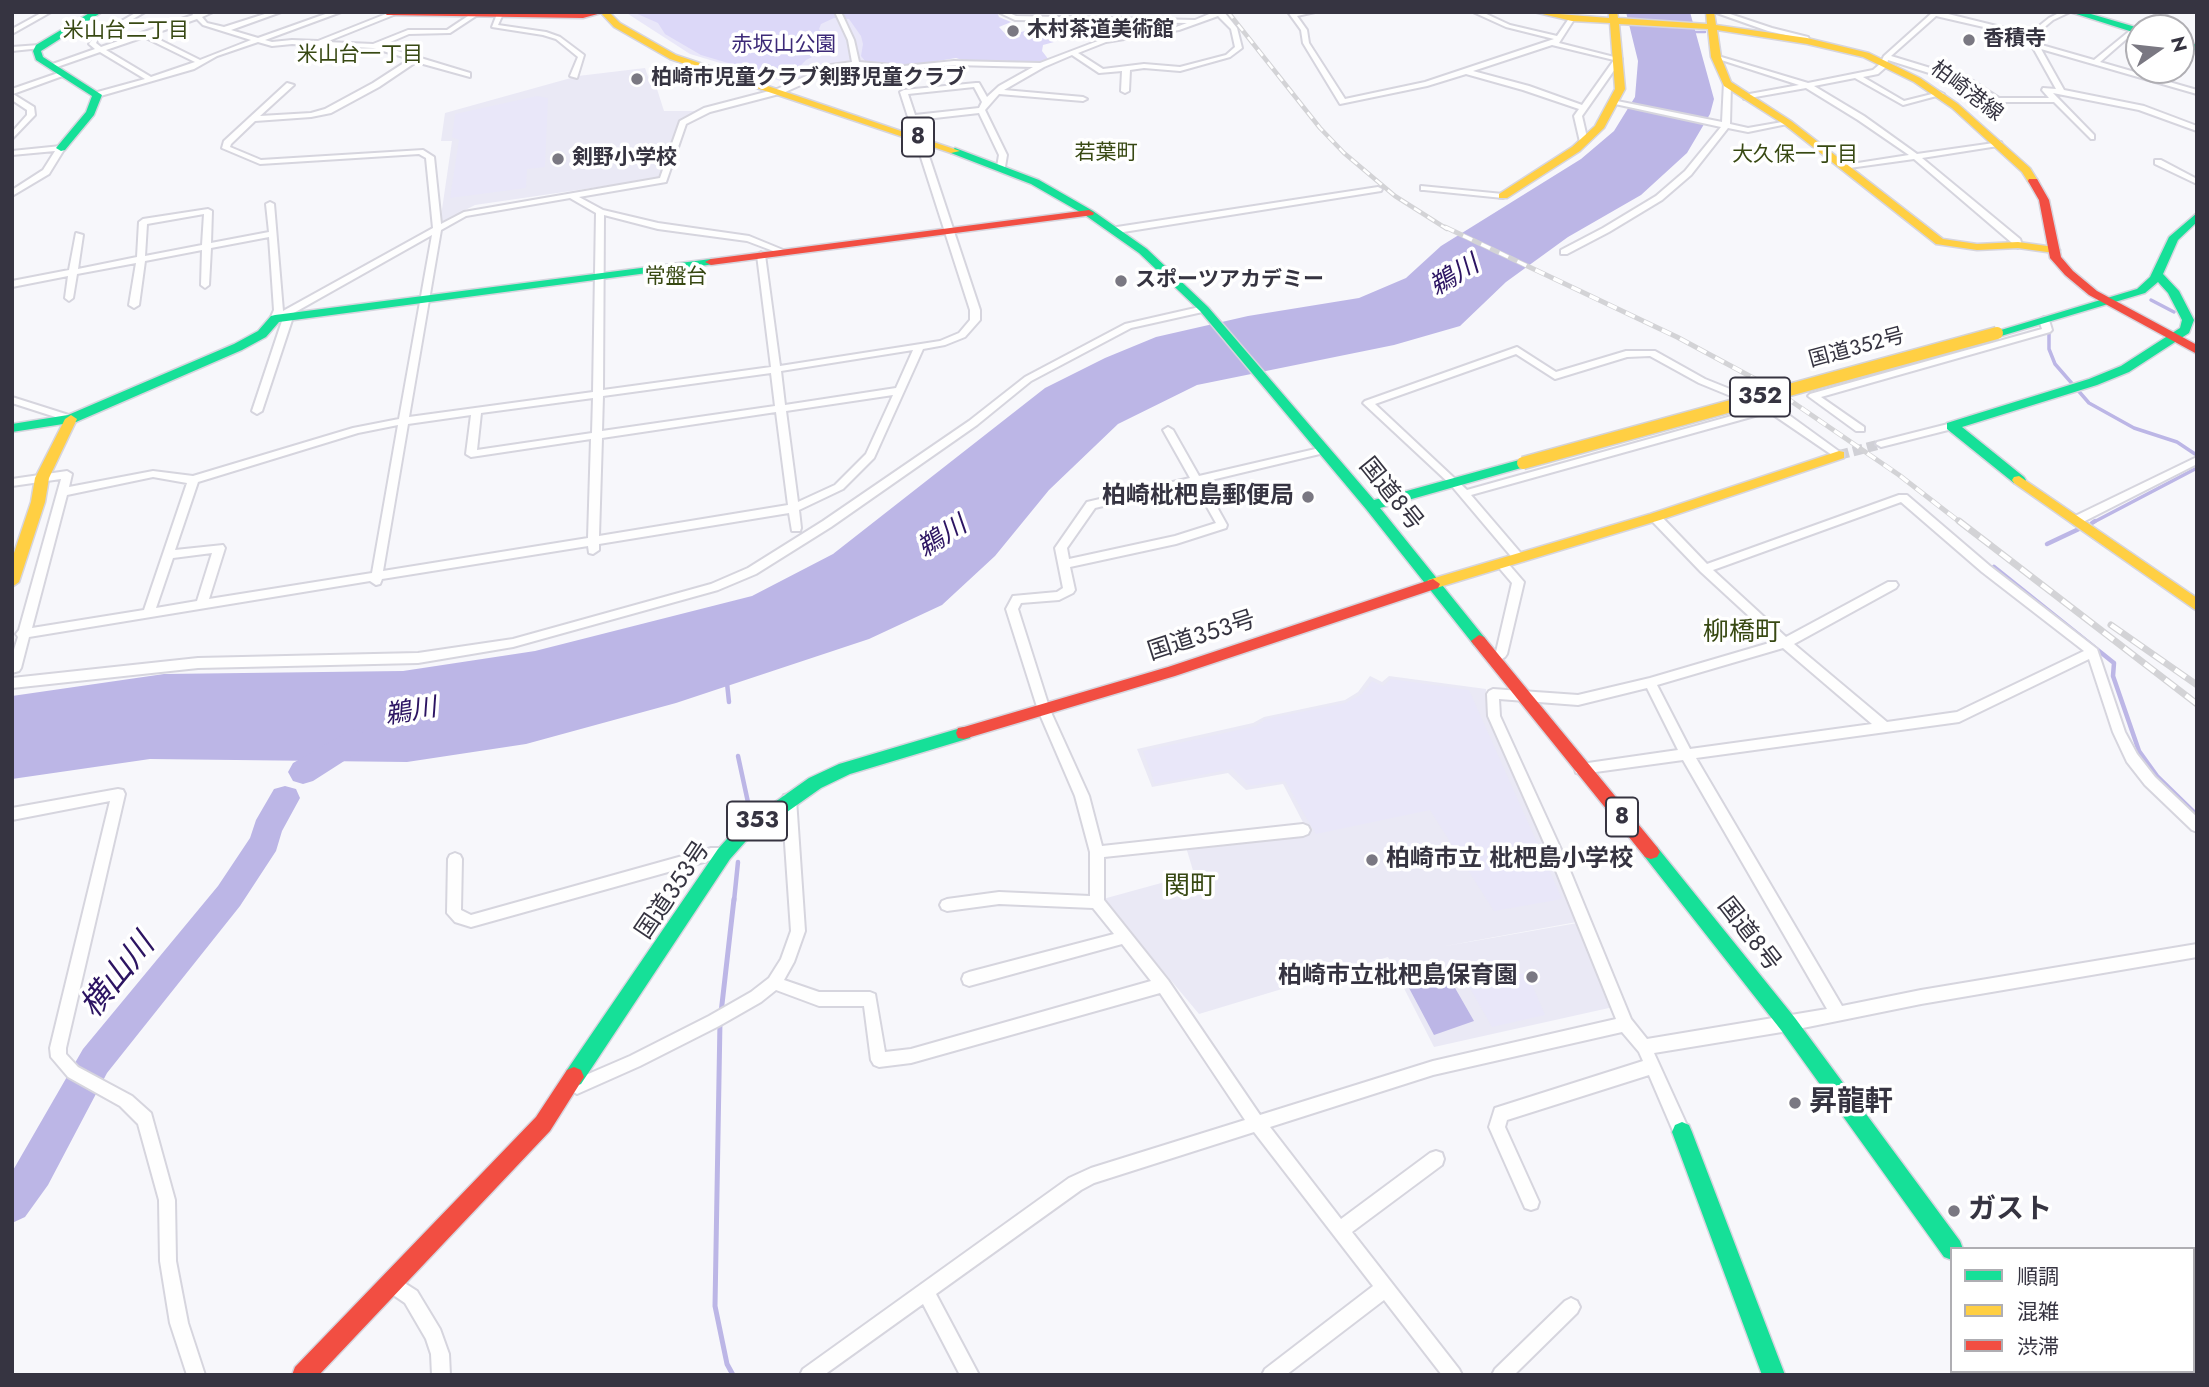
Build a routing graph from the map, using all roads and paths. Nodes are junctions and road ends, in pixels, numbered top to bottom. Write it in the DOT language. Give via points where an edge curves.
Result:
graph roads {
  1 [pos="48,12"];
  2 [pos="99,12"];
  3 [pos="142,12"];
  4 [pos="210,12"];
  5 [pos="278,12"];
  6 [pos="338,12"];
  7 [pos="603,12"];
  8 [pos="838,12"];
  9 [pos="1001,12"];
  10 [pos="1189,12"];
  11 [pos="1312,12"];
  12 [pos="1476,12"];
  13 [pos="1538,12"];
  14 [pos="2067,12"];
  15 [pos="2074,12"];
  16 [pos="393,13"];
  17 [pos="479,13"];
  18 [pos="554,13"];
  19 [pos="1220,13"];
  20 [pos="1291,13"];
  21 [pos="1936,13"];
  22 [pos="195,14"];
  23 [pos="500,14"];
  24 [pos="1572,18"];
  25 [pos="1615,18"];
  26 [pos="1710,19"];
  27 [pos="1200,21"];
  28 [pos="2125,28"];
  29 [pos="223,30"];
  30 [pos="12,32"];
  31 [pos="144,34"];
  32 [pos="2030,36"];
  33 [pos="256,40"];
  34 [pos="2125,40"];
  35 [pos="1555,41"];
  36 [pos="317,43"];
  37 [pos="374,46"];
  38 [pos="2037,46"];
  39 [pos="39,47"];
  40 [pos="12,49"];
  41 [pos="99,50"];
  42 [pos="1073,53"];
  43 [pos="1716,57"];
  44 [pos="417,58"];
  45 [pos="1618,59"];
  46 [pos="1884,61"];
  47 [pos="200,62"];
  48 [pos="2095,63"];
  49 [pos="856,64"];
  50 [pos="1041,65"];
  51 [pos="1126,69"];
  52 [pos="58,70"];
  53 [pos="1467,72"];
  54 [pos="467,75"];
  55 [pos="1855,75"];
  56 [pos="574,76"];
  57 [pos="152,80"];
  58 [pos="1727,84"];
  59 [pos="290,85"];
  60 [pos="1807,85"];
  61 [pos="780,91"];
  62 [pos="1125,91"];
  63 [pos="998,92"];
  64 [pos="2061,92"];
  65 [pos="2197,92"];
  66 [pos="12,94"];
  67 [pos="1940,94"];
  68 [pos="97,95"];
  69 [pos="1746,97"];
  70 [pos="1083,99"];
  71 [pos="2055,100"];
  72 [pos="1618,103"];
  73 [pos="984,106"];
  74 [pos="1583,108"];
  75 [pos="912,118"];
  76 [pos="254,119"];
  77 [pos="1788,123"];
  78 [pos="1722,126"];
  79 [pos="2197,129"];
  80 [pos="12,137"];
  81 [pos="918,137"];
  82 [pos="2091,137"];
  83 [pos="1584,142"];
  84 [pos="1998,144"];
  85 [pos="61,148"];
  86 [pos="12,153"];
  87 [pos="1915,156"];
  88 [pos="2158,162"];
  89 [pos="1001,167"];
  90 [pos="1845,167"];
  91 [pos="2197,182"];
  92 [pos="1424,188"];
  93 [pos="1378,189"];
  94 [pos="12,194"];
  95 [pos="572,196"];
  96 [pos="1503,196"];
  97 [pos="270,204"];
  98 [pos="600,212"];
  99 [pos="1089,212"];
  100 [pos="2197,216"];
  101 [pos="437,230"];
  102 [pos="951,230"];
  103 [pos="1117,230"];
  104 [pos="272,234"];
  105 [pos="79,235"];
  106 [pos="2018,245"];
  107 [pos="206,246"];
  108 [pos="2054,250"];
  109 [pos="784,252"];
  110 [pos="1564,252"];
  111 [pos="761,256"];
  112 [pos="141,258"];
  113 [pos="74,272"];
  114 [pos="2157,275"];
  115 [pos="598,277"];
  116 [pos="12,284"];
  117 [pos="205,285"];
  118 [pos="69,298"];
  119 [pos="424,300"];
  120 [pos="2109,301"];
  121 [pos="134,305"];
  122 [pos="1204,310"];
  123 [pos="281,318"];
  124 [pos="2044,320"];
  125 [pos="2175,338"];
  126 [pos="920,346"];
  127 [pos="2197,350"];
  128 [pos="777,369"];
  129 [pos="898,391"];
  130 [pos="598,394"];
  131 [pos="12,400"];
  132 [pos="782,408"];
  133 [pos="1769,409"];
  134 [pos="257,411"];
  135 [pos="476,411"];
  136 [pos="71,419"];
  137 [pos="404,421"];
  138 [pos="1952,426"];
  139 [pos="12,428"];
  140 [pos="1860,429"];
  141 [pos="1168,430"];
  142 [pos="597,436"];
  143 [pos="1881,444"];
  144 [pos="1324,450"];
  145 [pos="1839,455"];
  146 [pos="2197,460"];
  147 [pos="42,478"];
  148 [pos="192,480"];
  149 [pos="1196,480"];
  150 [pos="12,483"];
  151 [pos="1459,488"];
  152 [pos="63,492"];
  153 [pos="1371,506"];
  154 [pos="794,508"];
  155 [pos="1655,517"];
  156 [pos="2075,521"];
  157 [pos="796,528"];
  158 [pos="593,545"];
  159 [pos="167,555"];
  160 [pos="1519,558"];
  161 [pos="1501,563"];
  162 [pos="1064,564"];
  163 [pos="1704,569"];
  164 [pos="376,579"];
  165 [pos="12,582"];
  166 [pos="1433,584"];
  167 [pos="1892,585"];
  168 [pos="202,604"];
  169 [pos="2197,606"];
  170 [pos="149,613"];
  171 [pos="22,634"];
  172 [pos="1785,643"];
  173 [pos="2093,652"];
  174 [pos="1494,659"];
  175 [pos="12,668"];
  176 [pos="1650,682"];
  177 [pos="12,683"];
  178 [pos="1525,698"];
  179 [pos="1044,710"];
  180 [pos="1883,726"];
  181 [pos="1687,755"];
  182 [pos="1581,769"];
  183 [pos="789,799"];
  184 [pos="12,814"];
  185 [pos="2197,826"];
  186 [pos="1303,830"];
  187 [pos="1097,852"];
  188 [pos="724,855"];
  189 [pos="455,859"];
  190 [pos="1097,902"];
  191 [pos="947,905"];
  192 [pos="1126,937"];
  193 [pos="2197,950"];
  194 [pos="969,979"];
  195 [pos="774,983"];
  196 [pos="1163,985"];
  197 [pos="729,1013"];
  198 [pos="1838,1014"];
  199 [pos="714,1021"];
  200 [pos="1625,1024"];
  201 [pos="1788,1024"];
  202 [pos="1643,1047"];
  203 [pos="1652,1066"];
  204 [pos="569,1088"];
  205 [pos="1257,1124"];
  206 [pos="1682,1132"];
  207 [pos="1436,1159"];
  208 [pos="1531,1202"];
  209 [pos="1340,1230"];
  210 [pos="1951,1247"];
  211 [pos="391,1283"];
  212 [pos="1385,1288"];
  213 [pos="926,1293"];
  214 [pos="1571,1307"];
  215 [pos="197,1375"];
  216 [pos="303,1375"];
  217 [pos="441,1375"];
  218 [pos="809,1375"];
  219 [pos="970,1375"];
  220 [pos="1271,1375"];
  221 [pos="1453,1375"];
  222 [pos="1501,1375"];
  223 [pos="1774,1375"];
  1 -- 30 [label="street"];
  2 -- 39 [label="main road"];
  3 -- 41 [label="street" via="96,38 92,44"];
  4 -- 22 [label="street"];
  5 -- 29 [label="street"];
  6 -- 33 [label="street"];
  7 -- 18 [label="main road"];
  7 -- 61 [label="main road, 国道8号 / 8" via="673,57"];
  8 -- 49 [label="street"];
  9 -- 27 [label="street" via="1015,18"];
  10 -- 27 [label="street"];
  11 -- 20 [label="street"];
  12 -- 35 [label="street"];
  13 -- 24 [label="main road, 柏崎港線"];
  14 -- 32 [label="street"];
  15 -- 28 [label="main road"];
  16 -- 17 [label="main road"];
  16 -- 36 [label="street"];
  17 -- 23 [label="main road"];
  17 -- 37 [label="street" via="448,32 408,32"];
  18 -- 23 [label="main road"];
  19 -- 27 [label="street"];
  19 -- 51 [label="street" via="1234,28 1239,48 1228,56 1180,69"];
  20 -- 53 [label="street" via="1343,102"];
  21 -- 32 [label="street"];
  21 -- 46 [label="street"];
  22 -- 29 [label="street" via="205,24"];
  22 -- 31 [label="street"];
  23 -- 56 [label="street" via="494,26 544,33 582,56"];
  24 -- 25 [label="main road, 柏崎港線"];
  24 -- 35 [label="street"];
  25 -- 26 [label="main road, 柏崎港線"];
  25 -- 45 [label="main road"];
  26 -- 43 [label="main road"];
  26 -- 46 [label="main road, 柏崎港線"];
  27 -- 42 [label="street" via="1105,40"];
  29 -- 33 [label="street"];
  31 -- 41 [label="street"];
  31 -- 47 [label="street"];
  32 -- 38 [label="street"];
  33 -- 36 [label="street"];
  33 -- 47 [label="street"];
  34 -- 48 [label="street"];
  35 -- 45 [label="street"];
  35 -- 53 [label="street"];
  36 -- 37 [label="street"];
  37 -- 44 [label="street"];
  38 -- 48 [label="street"];
  38 -- 64 [label="street"];
  39 -- 40 [label="street"];
  39 -- 52 [label="main road" via="39,58"];
  41 -- 52 [label="street"];
  41 -- 57 [label="street"];
  42 -- 50 [label="street"];
  42 -- 51 [label="street" via="1102,71"];
  43 -- 58 [label="main road"];
  43 -- 60 [label="street"];
  44 -- 54 [label="street"];
  44 -- 76 [label="street" via="328,111"];
  45 -- 72 [label="main road"];
  45 -- 74 [label="street"];
  46 -- 55 [label="street" via="1875,72"];
  46 -- 67 [label="main road, 柏崎港線"];
  46 -- 71 [label="street" via="1970,83 1997,100"];
  47 -- 57 [label="street"];
  48 -- 65 [label="street"];
  49 -- 50 [label="street" via="904,68 954,63"];
  49 -- 61 [label="street" via="834,67"];
  50 -- 63 [label="street"];
  51 -- 62 [label="street"];
  52 -- 66 [label="street"];
  52 -- 68 [label="main road"];
  53 -- 74 [label="street"];
  55 -- 60 [label="street"];
  55 -- 67 [label="street" via="1903,103"];
  57 -- 68 [label="street"];
  58 -- 69 [label="main road"];
  58 -- 78 [label="street"];
  59 -- 76 [label="street"];
  60 -- 69 [label="street"];
  60 -- 87 [label="street"];
  61 -- 81 [label="main road, 国道8号 / 8"];
  61 -- 95 [label="street" via="707,110 683,123 663,180"];
  63 -- 70 [label="street"];
  63 -- 73 [label="street"];
  64 -- 71 [label="street" via="2046,90"];
  64 -- 79 [label="street" via="2141,108"];
  66 -- 80 [label="street" via="31,109 31,115"];
  67 -- 84 [label="main road, 柏崎港線"];
  68 -- 85 [label="main road" via="91,113"];
  69 -- 77 [label="main road"];
  71 -- 82 [label="street"];
  72 -- 78 [label="street"];
  72 -- 83 [label="main road"];
  73 -- 75 [label="street"];
  73 -- 75 [label="street" via="976,85 904,92"];
  73 -- 89 [label="street" via="1003,155"];
  74 -- 83 [label="street" via="1578,116"];
  75 -- 81 [label="street"];
  76 -- 101 [label="street" via="226,148 260,162 420,152 430,157"];
  77 -- 78 [label="street" via="1748,130"];
  77 -- 90 [label="main road"];
  78 -- 110 [label="street" via="1702,158 1659,198"];
  81 -- 89 [label="main road, 国道8号 / 8"];
  81 -- 102 [label="street"];
  83 -- 96 [label="main road"];
  84 -- 87 [label="street"];
  84 -- 108 [label="main road, 柏崎港線" via="2026,170 2039,190"];
  85 -- 86 [label="street"];
  85 -- 94 [label="street" via="46,172"];
  87 -- 90 [label="street"];
  87 -- 106 [label="street"];
  88 -- 91 [label="street"];
  89 -- 99 [label="main road, 国道8号 / 8"];
  90 -- 106 [label="main road" via="1940,242 1977,247"];
  92 -- 96 [label="street"];
  93 -- 103 [label="street"];
  95 -- 98 [label="street"];
  95 -- 101 [label="street" via="464,214"];
  97 -- 104 [label="street"];
  98 -- 109 [label="street" via="749,239"];
  98 -- 115 [label="street"];
  99 -- 102 [label="main road"];
  99 -- 103 [label="main road, 国道8号 / 8"];
  100 -- 114 [label="main road" via="2173,239"];
  101 -- 119 [label="street"];
  101 -- 123 [label="street"];
  102 -- 109 [label="main road"];
  102 -- 126 [label="street" via="975,320 962,335"];
  103 -- 122 [label="main road, 国道8号 / 8"];
  104 -- 107 [label="street"];
  104 -- 123 [label="street"];
  105 -- 113 [label="street"];
  106 -- 108 [label="main road"];
  107 -- 112 [label="street"];
  107 -- 112 [label="street" via="208,211 143,222"];
  107 -- 117 [label="street"];
  108 -- 120 [label="main road, 柏崎港線" via="2069,274"];
  109 -- 111 [label="main road"];
  111 -- 115 [label="main road"];
  111 -- 128 [label="street"];
  112 -- 113 [label="street"];
  112 -- 121 [label="street"];
  113 -- 116 [label="street"];
  113 -- 118 [label="street"];
  114 -- 120 [label="main road, 国道352号 / 352" via="2141,291"];
  114 -- 125 [label="main road" via="2173,291 2188,320"];
  115 -- 119 [label="main road"];
  115 -- 130 [label="street"];
  119 -- 123 [label="main road"];
  119 -- 137 [label="street"];
  120 -- 124 [label="main road, 国道352号 / 352"];
  120 -- 125 [label="main road, 柏崎港線"];
  122 -- 144 [label="main road, 国道8号 / 8"];
  122 -- 177 [label="street" via="1128,326 1028,379 827,524 752,571 714,587 513,643 418,658 198,663"];
  123 -- 134 [label="street"];
  123 -- 136 [label="main road" via="238,347"];
  124 -- 140 [label="street" via="2047,330 1813,396"];
  124 -- 151 [label="main road, 国道352号 / 352, bridge" via="1523,463"];
  125 -- 127 [label="main road, 柏崎港線"];
  125 -- 138 [label="main road" via="2125,369 2093,382"];
  126 -- 128 [label="street"];
  126 -- 129 [label="street"];
  128 -- 130 [label="street"];
  128 -- 132 [label="street"];
  129 -- 132 [label="street"];
  129 -- 154 [label="street" via="870,456 858,471 829,493"];
  130 -- 135 [label="street"];
  130 -- 142 [label="street"];
  131 -- 136 [label="street"];
  132 -- 142 [label="street"];
  132 -- 154 [label="street"];
  133 -- 145 [label="street"];
  133 -- 151 [label="street"];
  133 -- 151 [label="street" via="1702,381 1652,353 1626,354 1555,376 1517,350 1368,403"];
  135 -- 137 [label="street"];
  135 -- 142 [label="street" via="471,454"];
  136 -- 139 [label="main road"];
  136 -- 147 [label="main road"];
  137 -- 148 [label="street" via="357,430"];
  137 -- 164 [label="street"];
  138 -- 143 [label="street"];
  138 -- 156 [label="main road"];
  141 -- 149 [label="street"];
  142 -- 158 [label="street"];
  144 -- 149 [label="street"];
  144 -- 153 [label="main road, 国道8号 / 8"];
  145 -- 155 [label="main road, 国道353号"];
  146 -- 156 [label="street"];
  147 -- 150 [label="street"];
  147 -- 152 [label="street" via="67,474"];
  147 -- 165 [label="main road"];
  148 -- 152 [label="street" via="153,474"];
  148 -- 159 [label="street"];
  149 -- 162 [label="street" via="1091,505 1061,548"];
  149 -- 162 [label="street" via="1222,525 1176,540"];
  151 -- 153 [label="main road, 国道352号 / 352"];
  151 -- 160 [label="street"];
  152 -- 171 [label="street"];
  153 -- 166 [label="main road, 国道8号 / 8"];
  154 -- 157 [label="street"];
  154 -- 158 [label="street"];
  155 -- 160 [label="main road, 国道353号"];
  155 -- 163 [label="street"];
  156 -- 169 [label="main road"];
  158 -- 164 [label="street"];
  159 -- 168 [label="street" via="219,548"];
  159 -- 170 [label="street"];
  160 -- 161 [label="main road, 国道353号"];
  161 -- 166 [label="main road, 国道353号"];
  161 -- 174 [label="street" via="1518,582 1502,653"];
  162 -- 179 [label="street" via="1069,590 1059,596 1017,599 1012,609"];
  163 -- 172 [label="street"];
  163 -- 173 [label="street" via="1903,498"];
  164 -- 168 [label="street"];
  166 -- 174 [label="main road, 国道8号 / 8"];
  166 -- 179 [label="main road, 国道353号 / 353"];
  167 -- 172 [label="street"];
  168 -- 170 [label="street"];
  170 -- 171 [label="street"];
  171 -- 175 [label="street"];
  172 -- 176 [label="street"];
  172 -- 180 [label="street"];
  173 -- 180 [label="street" via="1959,717"];
  173 -- 185 [label="street" via="2132,758"];
  174 -- 178 [label="main road, 国道8号 / 8"];
  176 -- 178 [label="street" via="1578,700"];
  176 -- 181 [label="street"];
  178 -- 182 [label="main road, 国道8号 / 8"];
  178 -- 200 [label="street" via="1493,694 1494,716 1558,856"];
  179 -- 183 [label="main road, 国道353号 / 353" via="845,769"];
  179 -- 187 [label="street" via="1083,796"];
  180 -- 181 [label="street"];
  181 -- 182 [label="street"];
  181 -- 198 [label="street"];
  182 -- 201 [label="main road, 国道8号 / 8"];
  183 -- 188 [label="main road, 国道353号 / 353" via="753,824"];
  183 -- 195 [label="street" via="798,931"];
  184 -- 215 [label="street" via="118,794 58,1048 63,1063 73,1072 125,1101 145,1119 167,1200 168,1261 177,1311"];
  186 -- 187 [label="street"];
  187 -- 190 [label="street"];
  188 -- 189 [label="street" via="711,854 471,920 454,914"];
  188 -- 204 [label="main road, 国道353号 / 353"];
  190 -- 191 [label="street" via="999,898"];
  190 -- 192 [label="street"];
  192 -- 194 [label="street"];
  192 -- 196 [label="street"];
  193 -- 198 [label="street"];
  195 -- 196 [label="street" via="819,999 870,999 878,1060 911,1056"];
  195 -- 197 [label="street"];
  196 -- 205 [label="street"];
  197 -- 199 [label="street"];
  198 -- 201 [label="street"];
  199 -- 204 [label="street"];
  200 -- 202 [label="street"];
  200 -- 205 [label="street" via="1433,1068"];
  201 -- 202 [label="street"];
  201 -- 210 [label="main road, 国道8号 / 8"];
  202 -- 203 [label="street"];
  203 -- 206 [label="street"];
  203 -- 208 [label="street" via="1501,1114 1497,1127"];
  204 -- 211 [label="main road, 国道353号 / 353" via="529,1139"];
  205 -- 209 [label="street"];
  205 -- 213 [label="street" via="1074,1184"];
  206 -- 223 [label="main road"];
  207 -- 209 [label="street"];
  209 -- 212 [label="street"];
  211 -- 216 [label="main road, 国道353号 / 353"];
  211 -- 217 [label="street" via="411,1297 434,1335"];
  212 -- 220 [label="street"];
  212 -- 221 [label="street"];
  213 -- 218 [label="street"];
  213 -- 219 [label="street"];
  214 -- 222 [label="street"];
}
